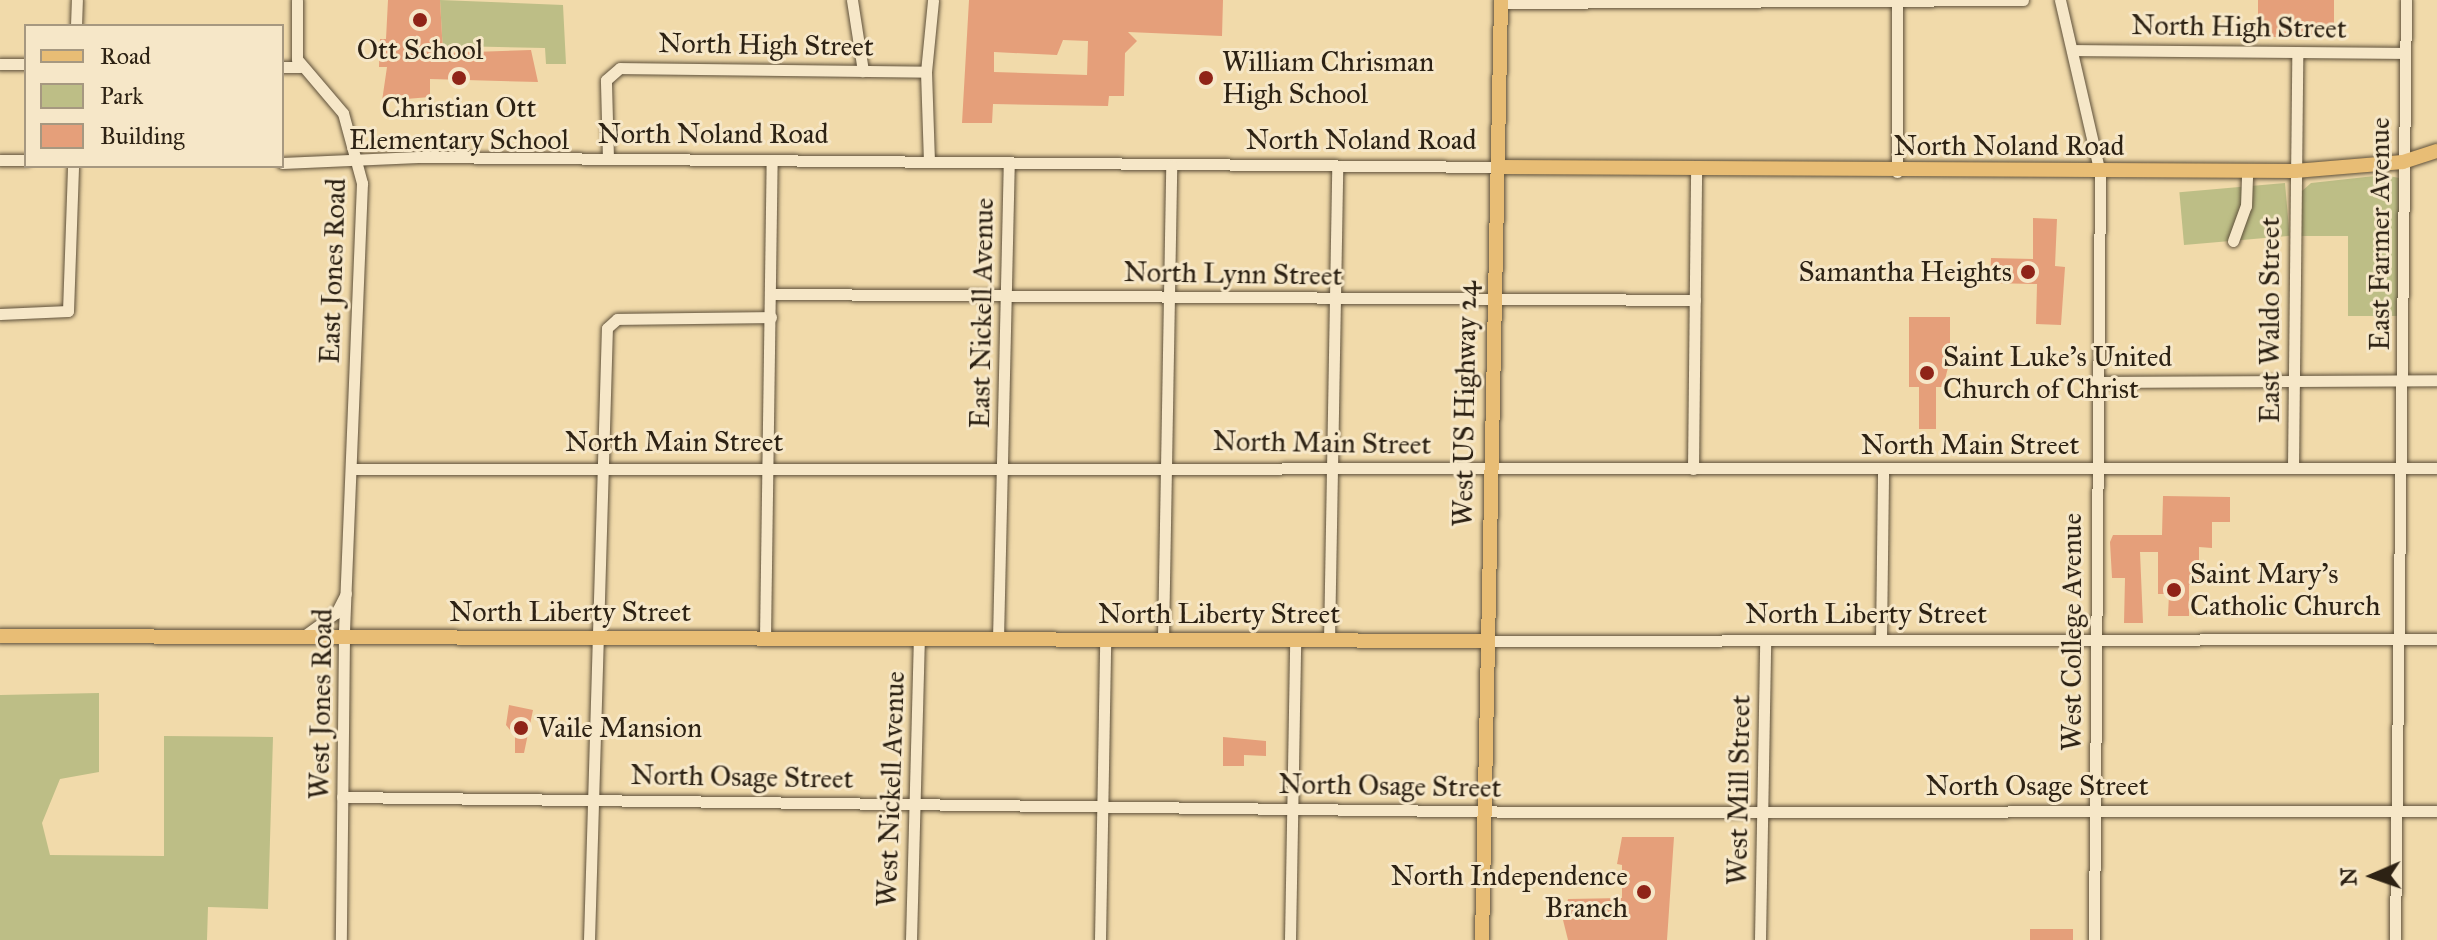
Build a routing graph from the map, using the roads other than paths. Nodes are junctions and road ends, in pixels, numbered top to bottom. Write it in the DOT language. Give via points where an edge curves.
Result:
graph roads {
  1 [pos="77,0"];
  2 [pos="297,0"];
  3 [pos="852,0"];
  4 [pos="933,0"];
  5 [pos="2023,0"];
  6 [pos="2060,0"];
  7 [pos="2406,0"];
  8 [pos="1897,1"];
  9 [pos="1501,2"];
  10 [pos="76,24"];
  11 [pos="2072,50"];
  12 [pos="2297,52"];
  13 [pos="2405,53"];
  14 [pos="0,64"];
  15 [pos="24,64"];
  16 [pos="284,67"];
  17 [pos="300,67"];
  18 [pos="863,71"];
  19 [pos="926,72"];
  20 [pos="2437,151"];
  21 [pos="608,159"];
  22 [pos="0,160"];
  23 [pos="24,160"];
  24 [pos="772,160"];
  25 [pos="929,162"];
  26 [pos="2403,162"];
  27 [pos="284,163"];
  28 [pos="1009,163"];
  29 [pos="361,164"];
  30 [pos="1171,165"];
  31 [pos="1337,166"];
  32 [pos="1498,167"];
  33 [pos="73,168"];
  34 [pos="1696,168"];
  35 [pos="2247,171"];
  36 [pos="2295,171"];
  37 [pos="1897,172"];
  38 [pos="2100,173"];
  39 [pos="2233,241"];
  40 [pos="772,294"];
  41 [pos="1006,295"];
  42 [pos="1169,298"];
  43 [pos="1334,300"];
  44 [pos="1492,300"];
  45 [pos="1695,300"];
  46 [pos="0,314"];
  47 [pos="771,317"];
  48 [pos="2403,380"];
  49 [pos="2437,380"];
  50 [pos="2293,381"];
  51 [pos="2099,382"];
  52 [pos="1002,464"];
  53 [pos="770,465"];
  54 [pos="1166,465"];
  55 [pos="604,466"];
  56 [pos="1331,467"];
  57 [pos="1489,468"];
  58 [pos="2097,468"];
  59 [pos="2293,468"];
  60 [pos="2401,468"];
  61 [pos="2437,468"];
  62 [pos="351,469"];
  63 [pos="1693,469"];
  64 [pos="1883,469"];
  65 [pos="347,588"];
  66 [pos="0,636"];
  67 [pos="304,636"];
  68 [pos="344,637"];
  69 [pos="600,638"];
  70 [pos="765,638"];
  71 [pos="919,638"];
  72 [pos="998,639"];
  73 [pos="1105,639"];
  74 [pos="1163,639"];
  75 [pos="2096,639"];
  76 [pos="2399,639"];
  77 [pos="2437,639"];
  78 [pos="1295,640"];
  79 [pos="1881,640"];
  80 [pos="1329,641"];
  81 [pos="1487,641"];
  82 [pos="1765,641"];
  83 [pos="342,797"];
  84 [pos="594,800"];
  85 [pos="914,803"];
  86 [pos="1102,805"];
  87 [pos="1293,807"];
  88 [pos="1484,810"];
  89 [pos="2095,810"];
  90 [pos="1763,811"];
  91 [pos="2397,811"];
  92 [pos="2437,811"];
  93 [pos="341,940"];
  94 [pos="589,940"];
  95 [pos="911,940"];
  96 [pos="1100,940"];
  97 [pos="1290,940"];
  98 [pos="1482,940"];
  99 [pos="1760,940"];
  100 [pos="2094,940"];
  101 [pos="2395,940"];
  1 -- 10 [label="street"];
  2 -- 17 [label="street"];
  3 -- 18 [label="street"];
  4 -- 19 [label="street"];
  5 -- 8 [label="street"];
  6 -- 11 [label="street, West College Avenue"];
  7 -- 13 [label="street, East Farmer Avenue"];
  8 -- 9 [label="street"];
  8 -- 37 [label="street"];
  9 -- 32 [label="main road, West US Highway 24"];
  11 -- 12 [label="street, North High Street"];
  11 -- 38 [label="street, West College Avenue"];
  12 -- 13 [label="street, North High Street"];
  12 -- 36 [label="street, East Waldo Street"];
  13 -- 26 [label="street, East Farmer Avenue"];
  14 -- 15 [label="street"];
  16 -- 17 [label="street"];
  17 -- 29 [label="street, East Jones Road" via="343,113"];
  18 -- 19 [label="street, North High Street"];
  18 -- 21 [label="street, North High Street" via="620,68 609,76"];
  19 -- 25 [label="street"];
  20 -- 26 [label="main road, North Noland Road"];
  21 -- 24 [label="street, North Noland Road"];
  21 -- 29 [label="street, North Noland Road" via="418,157"];
  22 -- 23 [label="street"];
  24 -- 25 [label="street, North Noland Road"];
  24 -- 40 [label="street"];
  25 -- 28 [label="street, North Noland Road"];
  26 -- 36 [label="main road, North Noland Road"];
  26 -- 48 [label="street, East Farmer Avenue"];
  27 -- 29 [label="street, North Noland Road"];
  28 -- 30 [label="street, North Noland Road"];
  28 -- 41 [label="street, East Nickell Avenue"];
  29 -- 62 [label="street, East Jones Road"];
  30 -- 31 [label="street, North Noland Road"];
  30 -- 42 [label="street"];
  31 -- 32 [label="street, North Noland Road"];
  31 -- 43 [label="street"];
  32 -- 34 [label="main road, North Noland Road"];
  32 -- 44 [label="main road, West US Highway 24"];
  33 -- 46 [label="street" via="64,314"];
  34 -- 37 [label="main road, North Noland Road"];
  34 -- 45 [label="street"];
  35 -- 36 [label="main road, North Noland Road"];
  35 -- 38 [label="main road, North Noland Road"];
  35 -- 39 [label="street" via="2246,206"];
  36 -- 50 [label="street, East Waldo Street"];
  37 -- 38 [label="main road, North Noland Road"];
  38 -- 51 [label="street, West College Avenue"];
  40 -- 41 [label="street, North Lynn Street"];
  40 -- 47 [label="street"];
  41 -- 42 [label="street, North Lynn Street"];
  41 -- 52 [label="street, East Nickell Avenue"];
  42 -- 43 [label="street, North Lynn Street"];
  42 -- 54 [label="street"];
  43 -- 44 [label="street, North Lynn Street"];
  43 -- 56 [label="street"];
  44 -- 45 [label="street, North Lynn Street"];
  44 -- 57 [label="main road, West US Highway 24"];
  45 -- 63 [label="street"];
  47 -- 53 [label="street"];
  47 -- 55 [label="street" via="617,319 607,328"];
  48 -- 49 [label="street"];
  48 -- 50 [label="street"];
  48 -- 60 [label="street, East Farmer Avenue"];
  50 -- 51 [label="street"];
  50 -- 59 [label="street, East Waldo Street"];
  51 -- 58 [label="street, West College Avenue"];
  52 -- 53 [label="street, North Main Street"];
  52 -- 54 [label="street, North Main Street"];
  52 -- 72 [label="street"];
  53 -- 55 [label="street, North Main Street"];
  53 -- 70 [label="street"];
  54 -- 56 [label="street, North Main Street"];
  54 -- 74 [label="street"];
  55 -- 62 [label="street, North Main Street"];
  55 -- 69 [label="street"];
  56 -- 57 [label="street, North Main Street"];
  56 -- 80 [label="street"];
  57 -- 63 [label="street, North Main Street"];
  57 -- 81 [label="main road, West US Highway 24"];
  58 -- 59 [label="street, North Main Street"];
  58 -- 64 [label="street, North Main Street"];
  58 -- 75 [label="street, West College Avenue"];
  59 -- 60 [label="street, North Main Street"];
  60 -- 61 [label="street, North Main Street"];
  60 -- 76 [label="street, East Farmer Avenue"];
  62 -- 65 [label="street, West Jones Road"];
  63 -- 64 [label="street, North Main Street"];
  64 -- 79 [label="street"];
  65 -- 67 [label="street" via="336,613"];
  65 -- 68 [label="street, West Jones Road"];
  66 -- 67 [label="main road, North Liberty Street"];
  67 -- 68 [label="main road, North Liberty Street"];
  68 -- 69 [label="main road, North Liberty Street"];
  68 -- 83 [label="street, West Jones Road"];
  69 -- 70 [label="main road, North Liberty Street"];
  69 -- 84 [label="street"];
  70 -- 71 [label="main road, North Liberty Street"];
  71 -- 72 [label="main road, North Liberty Street"];
  71 -- 85 [label="street, West Nickell Avenue"];
  72 -- 73 [label="main road, North Liberty Street"];
  73 -- 74 [label="main road, North Liberty Street"];
  73 -- 86 [label="street"];
  74 -- 78 [label="main road, North Liberty Street"];
  75 -- 76 [label="street, North Liberty Street"];
  75 -- 79 [label="street, North Liberty Street"];
  75 -- 89 [label="street, West College Avenue"];
  76 -- 77 [label="street, North Liberty Street"];
  76 -- 91 [label="street, East Farmer Avenue"];
  78 -- 80 [label="main road, North Liberty Street"];
  78 -- 87 [label="street"];
  79 -- 82 [label="street, North Liberty Street"];
  80 -- 81 [label="main road, North Liberty Street"];
  81 -- 82 [label="street, North Liberty Street"];
  81 -- 88 [label="main road, West US Highway 24"];
  82 -- 90 [label="street, West Mill Street"];
  83 -- 84 [label="street, North Osage Street"];
  83 -- 93 [label="street, West Jones Road"];
  84 -- 85 [label="street, North Osage Street"];
  84 -- 94 [label="street"];
  85 -- 86 [label="street, North Osage Street"];
  85 -- 95 [label="street, West Nickell Avenue"];
  86 -- 87 [label="street, North Osage Street"];
  86 -- 96 [label="street"];
  87 -- 88 [label="street, North Osage Street"];
  87 -- 97 [label="street"];
  88 -- 90 [label="street, North Osage Street"];
  88 -- 98 [label="main road, West US Highway 24"];
  89 -- 90 [label="street, North Osage Street"];
  89 -- 91 [label="street, North Osage Street"];
  89 -- 100 [label="street, West College Avenue"];
  90 -- 99 [label="street, West Mill Street"];
  91 -- 92 [label="street, North Osage Street"];
  91 -- 101 [label="street, East Farmer Avenue"];
}
